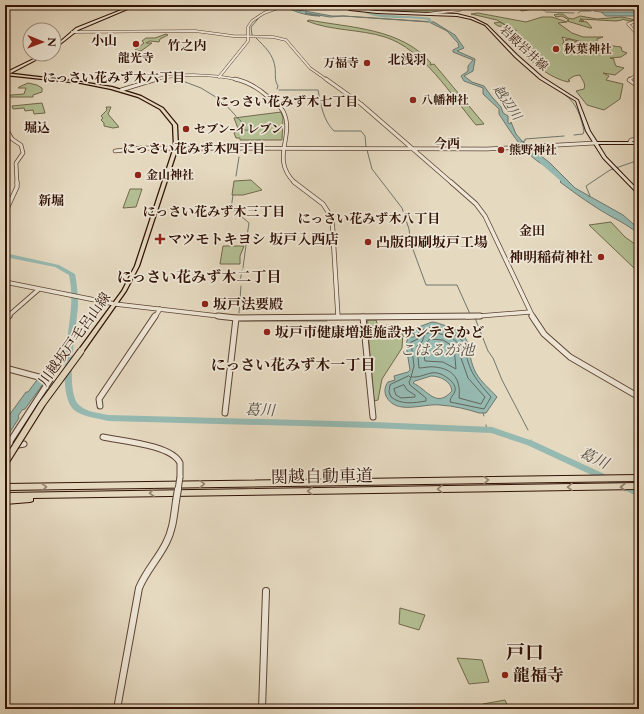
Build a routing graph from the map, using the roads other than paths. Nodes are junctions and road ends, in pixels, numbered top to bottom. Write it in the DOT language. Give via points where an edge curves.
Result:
graph roads {
  1 [pos="136,5"];
  2 [pos="286,5"];
  3 [pos="341,5"];
  4 [pos="460,10"];
  5 [pos="427,14"];
  6 [pos="639,20"];
  7 [pos="72,32"];
  8 [pos="249,36"];
  9 [pos="639,36"];
  10 [pos="62,41"];
  11 [pos="30,62"];
  12 [pos="639,73"];
  13 [pos="5,75"];
  14 [pos="219,77"];
  15 [pos="639,87"];
  16 [pos="122,90"];
  17 [pos="5,128"];
  18 [pos="639,139"];
  19 [pos="630,142"];
  20 [pos="639,142"];
  21 [pos="595,143"];
  22 [pos="411,148"];
  23 [pos="175,149"];
  24 [pos="284,149"];
  25 [pos="115,151"];
  26 [pos="639,193"];
  27 [pos="5,213"];
  28 [pos="5,282"];
  29 [pos="38,290"];
  30 [pos="115,304"];
  31 [pos="160,309"];
  32 [pos="530,312"];
  33 [pos="363,317"];
  34 [pos="236,318"];
  35 [pos="338,318"];
  36 [pos="5,319"];
  37 [pos="5,368"];
  38 [pos="639,397"];
  39 [pos="100,406"];
  40 [pos="225,413"];
  41 [pos="373,417"];
  42 [pos="103,437"];
  43 [pos="24,444"];
  44 [pos="5,463"];
  45 [pos="639,478"];
  46 [pos="638,486"];
  47 [pos="5,487"];
  48 [pos="98,494"];
  49 [pos="5,496"];
  50 [pos="5,501"];
  51 [pos="266,591"];
  52 [pos="117,709"];
  53 [pos="262,709"];
  1 -- 7 [label="main road"];
  2 -- 8 [label="street" via="271,10 250,23"];
  3 -- 5 [label="main road, 岩殿岩井線" via="366,11"];
  4 -- 5 [label="street"];
  5 -- 21 [label="main road, 岩殿岩井線" via="467,17 488,26 541,78 577,101"];
  6 -- 9 [label="street" via="628,24"];
  7 -- 8 [label="street" via="195,30 225,36"];
  7 -- 10 [label="main road"];
  8 -- 14 [label="street" via="246,44"];
  8 -- 22 [label="street" via="273,37 288,41 310,68 361,104"];
  11 -- 13 [label="main road"];
  12 -- 15 [label="street" via="629,80"];
  13 -- 16 [label="main road, 川越坂戸毛呂山線" via="92,84"];
  14 -- 16 [label="street" via="162,78"];
  14 -- 24 [label="street" via="255,86 280,107 286,117"];
  16 -- 23 [label="main road, 川越坂戸毛呂山線" via="150,101 170,116 177,131"];
  17 -- 27 [label="street" via="21,145 23,153 16,162 17,187"];
  18 -- 19 [label="street"];
  19 -- 20 [label="main road"];
  19 -- 21 [label="main road"];
  21 -- 22 [label="street" via="509,148"];
  21 -- 26 [label="main road, 岩殿岩井線" via="614,168"];
  22 -- 24 [label="street"];
  22 -- 32 [label="street" via="462,190 485,216"];
  23 -- 24 [label="street"];
  23 -- 25 [label="street" via="141,148"];
  23 -- 30 [label="main road, 川越坂戸毛呂山線" via="139,262"];
  24 -- 35 [label="street" via="283,164 287,174 326,206 330,214"];
  28 -- 29 [label="street"];
  29 -- 30 [label="street"];
  29 -- 36 [label="street"];
  30 -- 31 [label="street"];
  30 -- 44 [label="main road, 川越坂戸毛呂山線, bridge" via="42,404"];
  31 -- 34 [label="street"];
  31 -- 39 [label="street" via="99,399"];
  32 -- 33 [label="street" via="466,317"];
  32 -- 38 [label="street" via="540,329 557,348"];
  33 -- 35 [label="street"];
  33 -- 41 [label="street"];
  34 -- 35 [label="street"];
  34 -- 40 [label="street"];
  37 -- 43 [label="street" via="50,380 9,443 13,446"];
  42 -- 52 [label="street, bridge" via="170,452 181,467 168,539 146,572 139,588"];
  47 -- 45 [label="highway, 関越自動車道, one-way"];
  46 -- 48 [label="highway, 関越自動車道, one-way"];
  48 -- 49 [label="highway, 関越自動車道"];
  48 -- 50 [label="highway"];
  51 -- 53 [label="street"];
}
